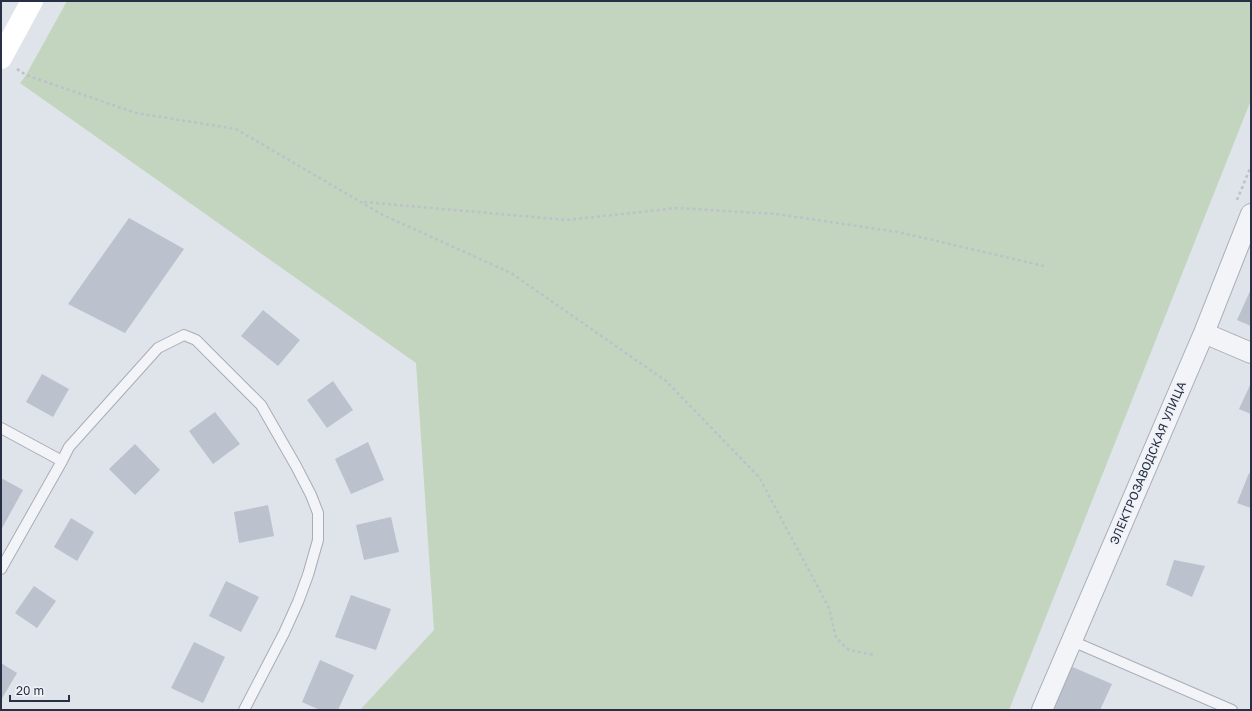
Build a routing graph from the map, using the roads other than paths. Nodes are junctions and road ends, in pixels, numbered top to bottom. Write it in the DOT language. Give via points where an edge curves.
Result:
graph roads {
  1 [pos="32,1"];
  2 [pos="7,63"];
  3 [pos="1251,214"];
  4 [pos="1204,333"];
  5 [pos="1251,353"];
  6 [pos="1,428"];
  7 [pos="62,461"];
  8 [pos="1,569"];
  9 [pos="1072,641"];
  10 [pos="244,710"];
  11 [pos="1042,710"];
  12 [pos="1232,710"];
  1 -- 2 [label="main road"];
  3 -- 4 [label="street, ЭЛЕКТРОЗАВОДСКАЯ УЛИЦА"];
  4 -- 5 [label="street"];
  4 -- 9 [label="street, ЭЛЕКТРОЗАВОДСКАЯ УЛИЦА"];
  6 -- 7 [label="lane"];
  7 -- 8 [label="lane"];
  7 -- 10 [label="lane" via="69,447 158,348 184,335 196,340 261,405 311,495 318,513 318,540 298,602"];
  9 -- 11 [label="street, ЭЛЕКТРОЗАВОДСКАЯ УЛИЦА"];
  9 -- 12 [label="lane"];
}
